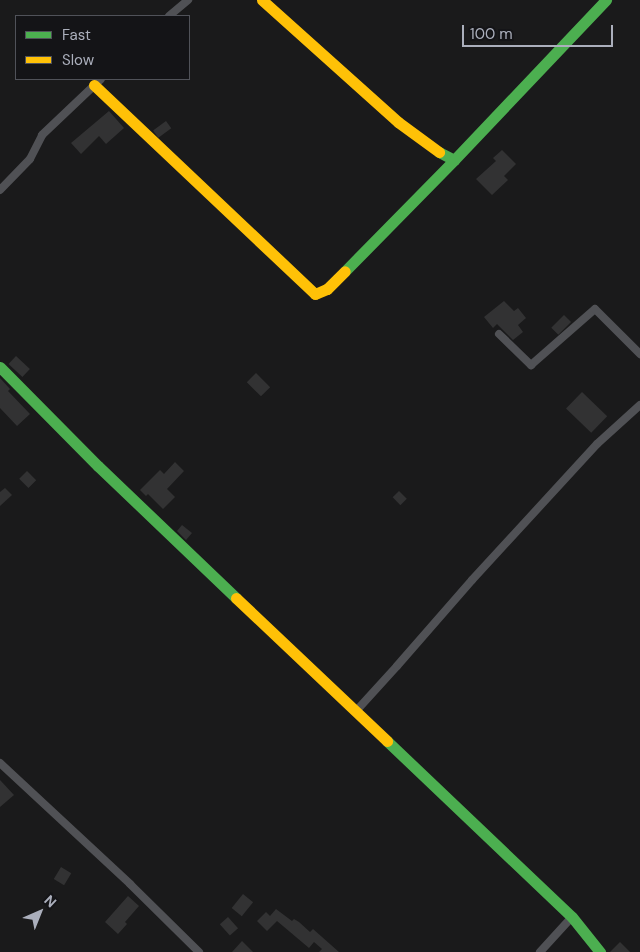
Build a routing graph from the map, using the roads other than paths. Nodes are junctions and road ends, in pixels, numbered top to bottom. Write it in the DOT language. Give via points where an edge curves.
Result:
graph roads {
  1 [pos="188,0"];
  2 [pos="262,0"];
  3 [pos="606,0"];
  4 [pos="170,15"];
  5 [pos="98,82"];
  6 [pos="454,160"];
  7 [pos="0,190"];
  8 [pos="498,334"];
  9 [pos="640,354"];
  10 [pos="0,367"];
  11 [pos="640,405"];
  12 [pos="357,710"];
  13 [pos="0,763"];
  14 [pos="572,918"];
  15 [pos="199,952"];
  16 [pos="540,952"];
  17 [pos="600,952"];
  1 -- 4 [label="street"];
  2 -- 6 [label="street" via="398,122"];
  3 -- 6 [label="street"];
  5 -- 6 [label="street" via="315,294 327,289"];
  5 -- 7 [label="street" via="42,135 30,159"];
  8 -- 9 [label="street" via="531,365 596,309"];
  10 -- 12 [label="street" via="98,466"];
  11 -- 12 [label="street" via="597,444"];
  12 -- 14 [label="street"];
  13 -- 15 [label="street"];
  14 -- 16 [label="street"];
  14 -- 17 [label="street"];
}
